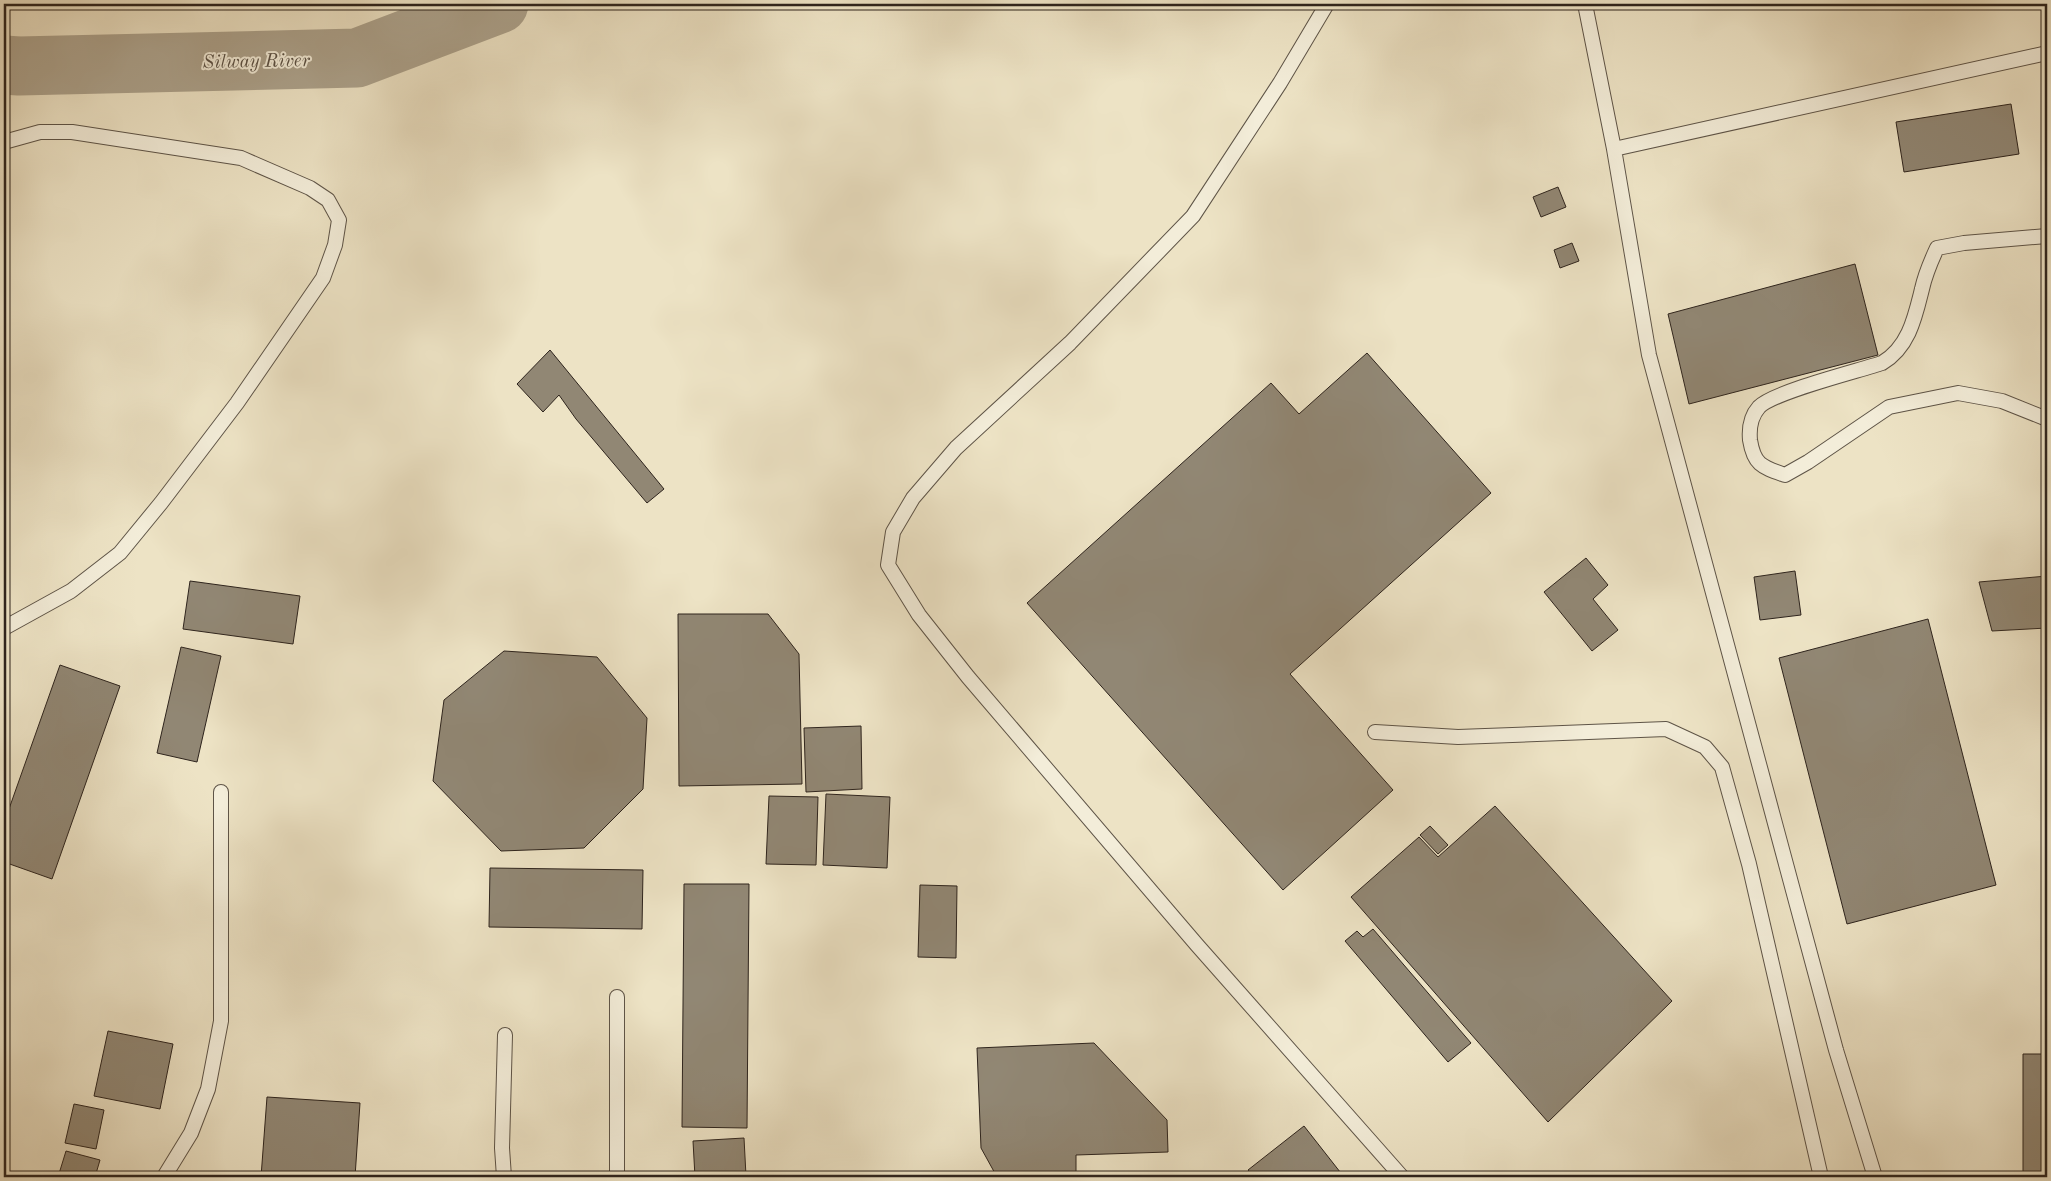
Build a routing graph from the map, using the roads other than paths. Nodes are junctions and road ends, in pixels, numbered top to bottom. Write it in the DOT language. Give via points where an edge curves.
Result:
graph roads {
  1 [pos="1327,4"];
  2 [pos="1585,4"];
  3 [pos="2047,53"];
  4 [pos="4,142"];
  5 [pos="1614,149"];
  6 [pos="2047,236"];
  7 [pos="2047,419"];
  8 [pos="4,628"];
  9 [pos="1375,732"];
  10 [pos="221,792"];
  11 [pos="617,997"];
  12 [pos="504,1035"];
  13 [pos="164,1177"];
  14 [pos="504,1177"];
  15 [pos="617,1177"];
  16 [pos="1402,1177"];
  17 [pos="1821,1177"];
  18 [pos="1875,1177"];
  1 -- 16 [label="lane" via="1193,216 1070,343 956,448 913,498 893,532 888,565 919,615 968,677 1197,945"];
  2 -- 5 [label="lane"];
  3 -- 5 [label="lane"];
  4 -- 8 [label="lane" via="40,132 72,132 241,158 310,188 328,200 338,220 335,245 323,278 237,403 161,503 120,553 71,591"];
  5 -- 18 [label="lane" via="1649,355 1836,1050"];
  6 -- 7 [label="lane" via="1937,248 1922,288 1916,319 1895,354 1882,363 1779,395 1759,407 1749,434 1756,460 1766,468 1785,475 1889,407 1958,393 2002,401"];
  9 -- 17 [label="lane" via="1458,737 1666,729 1705,747 1722,767 1749,864"];
  10 -- 13 [label="lane" via="221,1021 208,1089 191,1133"];
  11 -- 15 [label="lane"];
  12 -- 14 [label="lane"];
}
